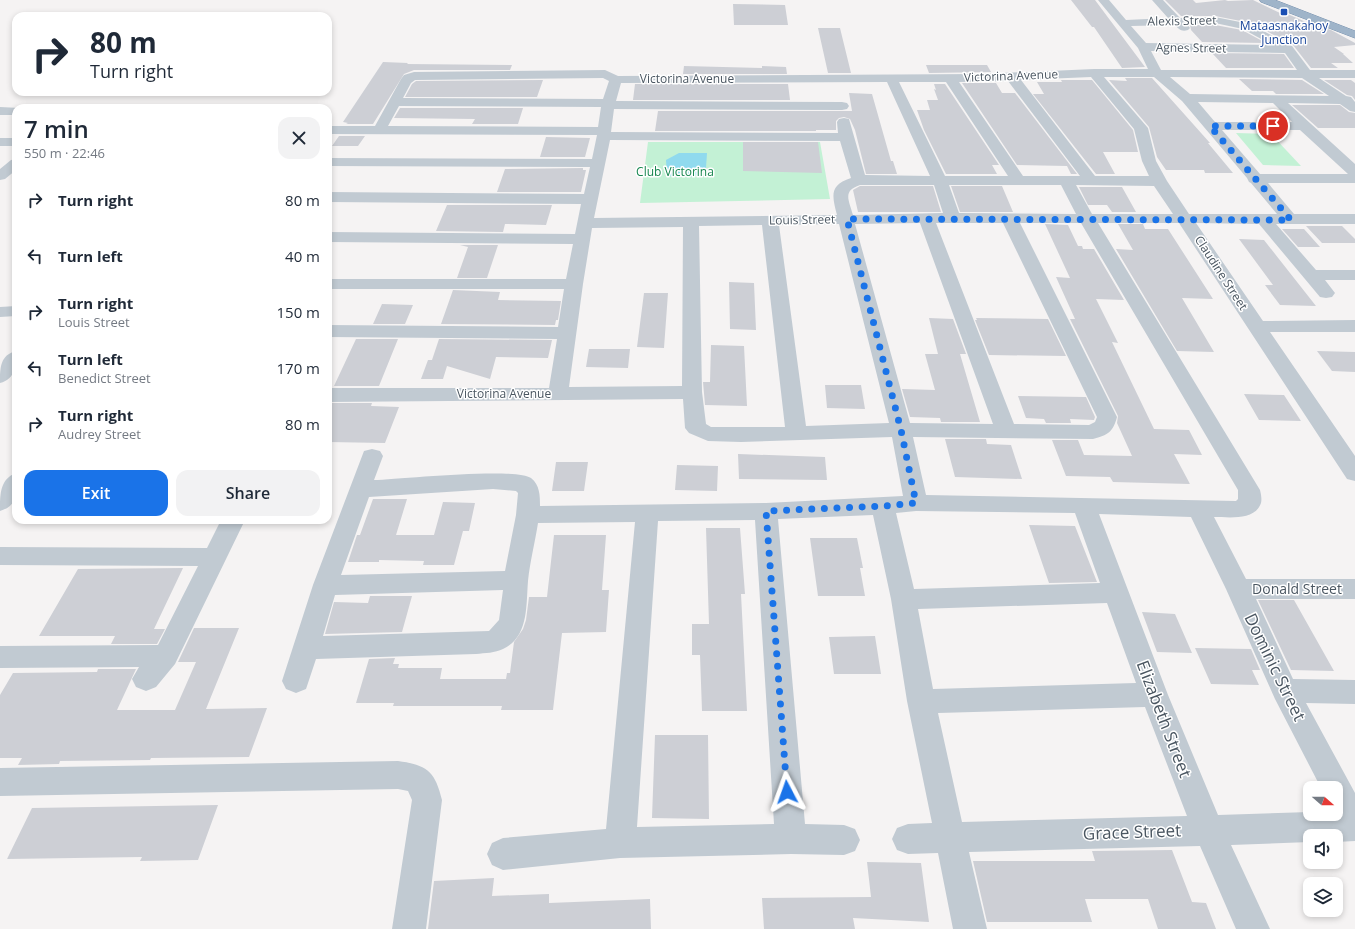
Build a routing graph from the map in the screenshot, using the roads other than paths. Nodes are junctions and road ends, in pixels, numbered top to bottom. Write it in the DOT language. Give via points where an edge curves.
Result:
graph roads {
  1 [pos="1103,0"];
  2 [pos="1157,0"];
  3 [pos="1265,0"];
  4 [pos="1178,21"];
  5 [pos="1123,23"];
  6 [pos="1355,34"];
  7 [pos="1143,47"];
  8 [pos="1200,48"];
  9 [pos="1288,49"];
  10 [pos="1094,72"];
  11 [pos="1156,72"];
  12 [pos="1355,74"];
  13 [pos="1307,75"];
  14 [pos="1012,77"];
  15 [pos="891,78"];
  16 [pos="950,78"];
  17 [pos="616,80"];
  18 [pos="833,92"];
  19 [pos="1187,98"];
  20 [pos="1277,100"];
  21 [pos="394,102"];
  22 [pos="608,104"];
  23 [pos="1350,104"];
  24 [pos="0,111"];
  25 [pos="12,111"];
  26 [pos="1210,126"];
  27 [pos="1304,126"];
  28 [pos="380,129"];
  29 [pos="332,130"];
  30 [pos="604,134"];
  31 [pos="846,137"];
  32 [pos="0,142"];
  33 [pos="12,142"];
  34 [pos="332,162"];
  35 [pos="599,162"];
  36 [pos="12,166"];
  37 [pos="1355,172"];
  38 [pos="0,176"];
  39 [pos="1355,178"];
  40 [pos="1254,179"];
  41 [pos="859,180"];
  42 [pos="940,181"];
  43 [pos="1019,181"];
  44 [pos="1091,181"];
  45 [pos="1067,182"];
  46 [pos="1159,182"];
  47 [pos="332,197"];
  48 [pos="591,199"];
  49 [pos="953,218"];
  50 [pos="1009,218"];
  51 [pos="847,219"];
  52 [pos="926,219"];
  53 [pos="1088,219"];
  54 [pos="1186,219"];
  55 [pos="1264,219"];
  56 [pos="1355,219"];
  57 [pos="770,220"];
  58 [pos="1291,220"];
  59 [pos="691,221"];
  60 [pos="584,231"];
  61 [pos="332,237"];
  62 [pos="1355,274"];
  63 [pos="1311,275"];
  64 [pos="332,284"];
  65 [pos="574,284"];
  66 [pos="1326,293"];
  67 [pos="12,311"];
  68 [pos="0,312"];
  69 [pos="1257,327"];
  70 [pos="1354,328"];
  71 [pos="332,331"];
  72 [pos="566,333"];
  73 [pos="692,392"];
  74 [pos="558,394"];
  75 [pos="332,395"];
  76 [pos="901,430"];
  77 [pos="1006,430"];
  78 [pos="796,433"];
  79 [pos="372,456"];
  80 [pos="1355,473"];
  81 [pos="12,486"];
  82 [pos="360,489"];
  83 [pos="0,503"];
  84 [pos="916,503"];
  85 [pos="1084,505"];
  86 [pos="884,506"];
  87 [pos="1198,510"];
  88 [pos="766,511"];
  89 [pos="647,513"];
  90 [pos="528,515"];
  91 [pos="231,524"];
  92 [pos="0,556"];
  93 [pos="215,557"];
  94 [pos="516,580"];
  95 [pos="325,585"];
  96 [pos="1355,589"];
  97 [pos="1239,590"];
  98 [pos="1116,593"];
  99 [pos="904,599"];
  100 [pos="306,648"];
  101 [pos="166,656"];
  102 [pos="0,657"];
  103 [pos="146,679"];
  104 [pos="296,681"];
  105 [pos="1285,691"];
  106 [pos="1355,692"];
  107 [pos="1154,695"];
  108 [pos="922,701"];
  109 [pos="0,782"];
  110 [pos="1355,824"];
  111 [pos="1208,829"];
  112 [pos="950,838"];
  113 [pos="791,839"];
  114 [pos="908,839"];
  115 [pos="844,840"];
  116 [pos="620,843"];
  117 [pos="503,854"];
  118 [pos="409,929"];
  119 [pos="970,929"];
  120 [pos="1253,929"];
  1 -- 5 [label="street"];
  2 -- 4 [label="street"];
  3 -- 6 [label="highway"];
  4 -- 5 [label="street, Alexis Street"];
  4 -- 8 [label="street"];
  4 -- 9 [label="street, Alexis Street" via="1215,20 1246,26"];
  5 -- 7 [label="street"];
  7 -- 8 [label="street, Agnes Street"];
  7 -- 11 [label="street"];
  8 -- 9 [label="street, Agnes Street"];
  9 -- 13 [label="street, Alexis Street"];
  10 -- 11 [label="street, Victorina Avenue"];
  10 -- 14 [label="street, Victorina Avenue"];
  10 -- 46 [label="street, Claudine Street" via="1141,128 1149,161"];
  11 -- 13 [label="street, Victorina Avenue"];
  11 -- 19 [label="street"];
  12 -- 13 [label="street, Victorina Avenue"];
  13 -- 23 [label="street, Alexis Street"];
  14 -- 16 [label="street, Victorina Avenue"];
  14 -- 44 [label="street"];
  15 -- 16 [label="street, Victorina Avenue"];
  15 -- 18 [label="street, Victorina Avenue"];
  15 -- 42 [label="street"];
  16 -- 43 [label="street"];
  17 -- 18 [label="street, Victorina Avenue"];
  17 -- 21 [label="street" via="605,74 414,76 408,78"];
  17 -- 22 [label="street, Victorina Avenue"];
  18 -- 22 [label="street"];
  18 -- 31 [label="street"];
  19 -- 20 [label="street"];
  19 -- 26 [label="street"];
  20 -- 23 [label="street"];
  20 -- 27 [label="street"];
  21 -- 22 [label="street"];
  21 -- 28 [label="street"];
  22 -- 30 [label="street, Victorina Avenue"];
  24 -- 25 [label="street"];
  26 -- 27 [label="street"];
  26 -- 40 [label="street"];
  27 -- 37 [label="street"];
  28 -- 29 [label="street"];
  28 -- 30 [label="street"];
  30 -- 31 [label="street"];
  30 -- 35 [label="street, Victorina Avenue"];
  31 -- 41 [label="street"];
  32 -- 33 [label="street"];
  34 -- 35 [label="street"];
  35 -- 48 [label="street, Victorina Avenue"];
  36 -- 38 [label="street"];
  39 -- 40 [label="street"];
  40 -- 58 [label="street"];
  41 -- 42 [label="street"];
  41 -- 51 [label="street" via="846,185 841,191 840,196"];
  42 -- 43 [label="street"];
  42 -- 49 [label="street"];
  43 -- 45 [label="street"];
  44 -- 45 [label="street"];
  44 -- 46 [label="street"];
  45 -- 53 [label="street"];
  46 -- 54 [label="street, Claudine Street"];
  47 -- 48 [label="street"];
  48 -- 60 [label="street, Victorina Avenue"];
  49 -- 50 [label="street, Louis Street"];
  49 -- 52 [label="street, Louis Street"];
  50 -- 53 [label="street, Louis Street"];
  50 -- 77 [label="street" via="1108,417 1104,426 1094,432"];
  51 -- 52 [label="street, Louis Street"];
  51 -- 57 [label="street, Louis Street"];
  51 -- 76 [label="street"];
  52 -- 77 [label="street"];
  53 -- 54 [label="street, Louis Street"];
  53 -- 87 [label="street" via="1249,490 1250,502 1241,509"];
  54 -- 55 [label="street, Louis Street"];
  54 -- 69 [label="street, Claudine Street"];
  55 -- 58 [label="street, Louis Street"];
  55 -- 63 [label="street"];
  56 -- 58 [label="street, Louis Street"];
  57 -- 59 [label="street, Louis Street"];
  57 -- 78 [label="street"];
  59 -- 60 [label="street, Louis Street"];
  59 -- 73 [label="street"];
  60 -- 61 [label="street, Louis Street"];
  60 -- 65 [label="street, Victorina Avenue"];
  62 -- 63 [label="street"];
  63 -- 66 [label="street"];
  64 -- 65 [label="street"];
  65 -- 72 [label="street, Victorina Avenue"];
  67 -- 68 [label="street"];
  69 -- 70 [label="street"];
  69 -- 80 [label="street, Claudine Street"];
  71 -- 72 [label="street"];
  72 -- 74 [label="street, Victorina Avenue"];
  73 -- 74 [label="street"];
  73 -- 78 [label="street" via="696,428 708,434"];
  74 -- 75 [label="street, Victorina Avenue"];
  76 -- 77 [label="street"];
  76 -- 78 [label="street"];
  76 -- 84 [label="street"];
  79 -- 82 [label="street"];
  81 -- 83 [label="street"];
  82 -- 90 [label="street" via="512,482 523,484 529,492"];
  82 -- 95 [label="street"];
  84 -- 85 [label="street"];
  84 -- 86 [label="street"];
  85 -- 87 [label="street"];
  85 -- 98 [label="street, Elizabeth Street"];
  86 -- 88 [label="street"];
  86 -- 99 [label="street"];
  87 -- 97 [label="street, Dominic Street"];
  88 -- 89 [label="street"];
  88 -- 113 [label="street"];
  89 -- 90 [label="street"];
  89 -- 116 [label="street"];
  90 -- 94 [label="street"];
  91 -- 93 [label="street"];
  92 -- 93 [label="street"];
  93 -- 101 [label="street"];
  94 -- 95 [label="street"];
  94 -- 100 [label="street" via="512,623 495,641"];
  95 -- 100 [label="street"];
  96 -- 97 [label="street, Donald Street"];
  97 -- 105 [label="street, Dominic Street"];
  98 -- 99 [label="street"];
  98 -- 107 [label="street, Elizabeth Street"];
  99 -- 108 [label="street"];
  100 -- 104 [label="street"];
  101 -- 102 [label="street"];
  101 -- 103 [label="street"];
  105 -- 106 [label="street"];
  105 -- 110 [label="street, Dominic Street"];
  107 -- 108 [label="street"];
  107 -- 111 [label="street, Elizabeth Street"];
  108 -- 112 [label="street"];
  109 -- 118 [label="street" via="398,775 415,778 424,786 427,800"];
  110 -- 111 [label="street, Grace Street"];
  111 -- 112 [label="street, Grace Street"];
  111 -- 120 [label="street, Elizabeth Street"];
  112 -- 114 [label="street, Grace Street"];
  112 -- 119 [label="street"];
  113 -- 115 [label="street"];
  113 -- 116 [label="street"];
  116 -- 117 [label="street"];
}
